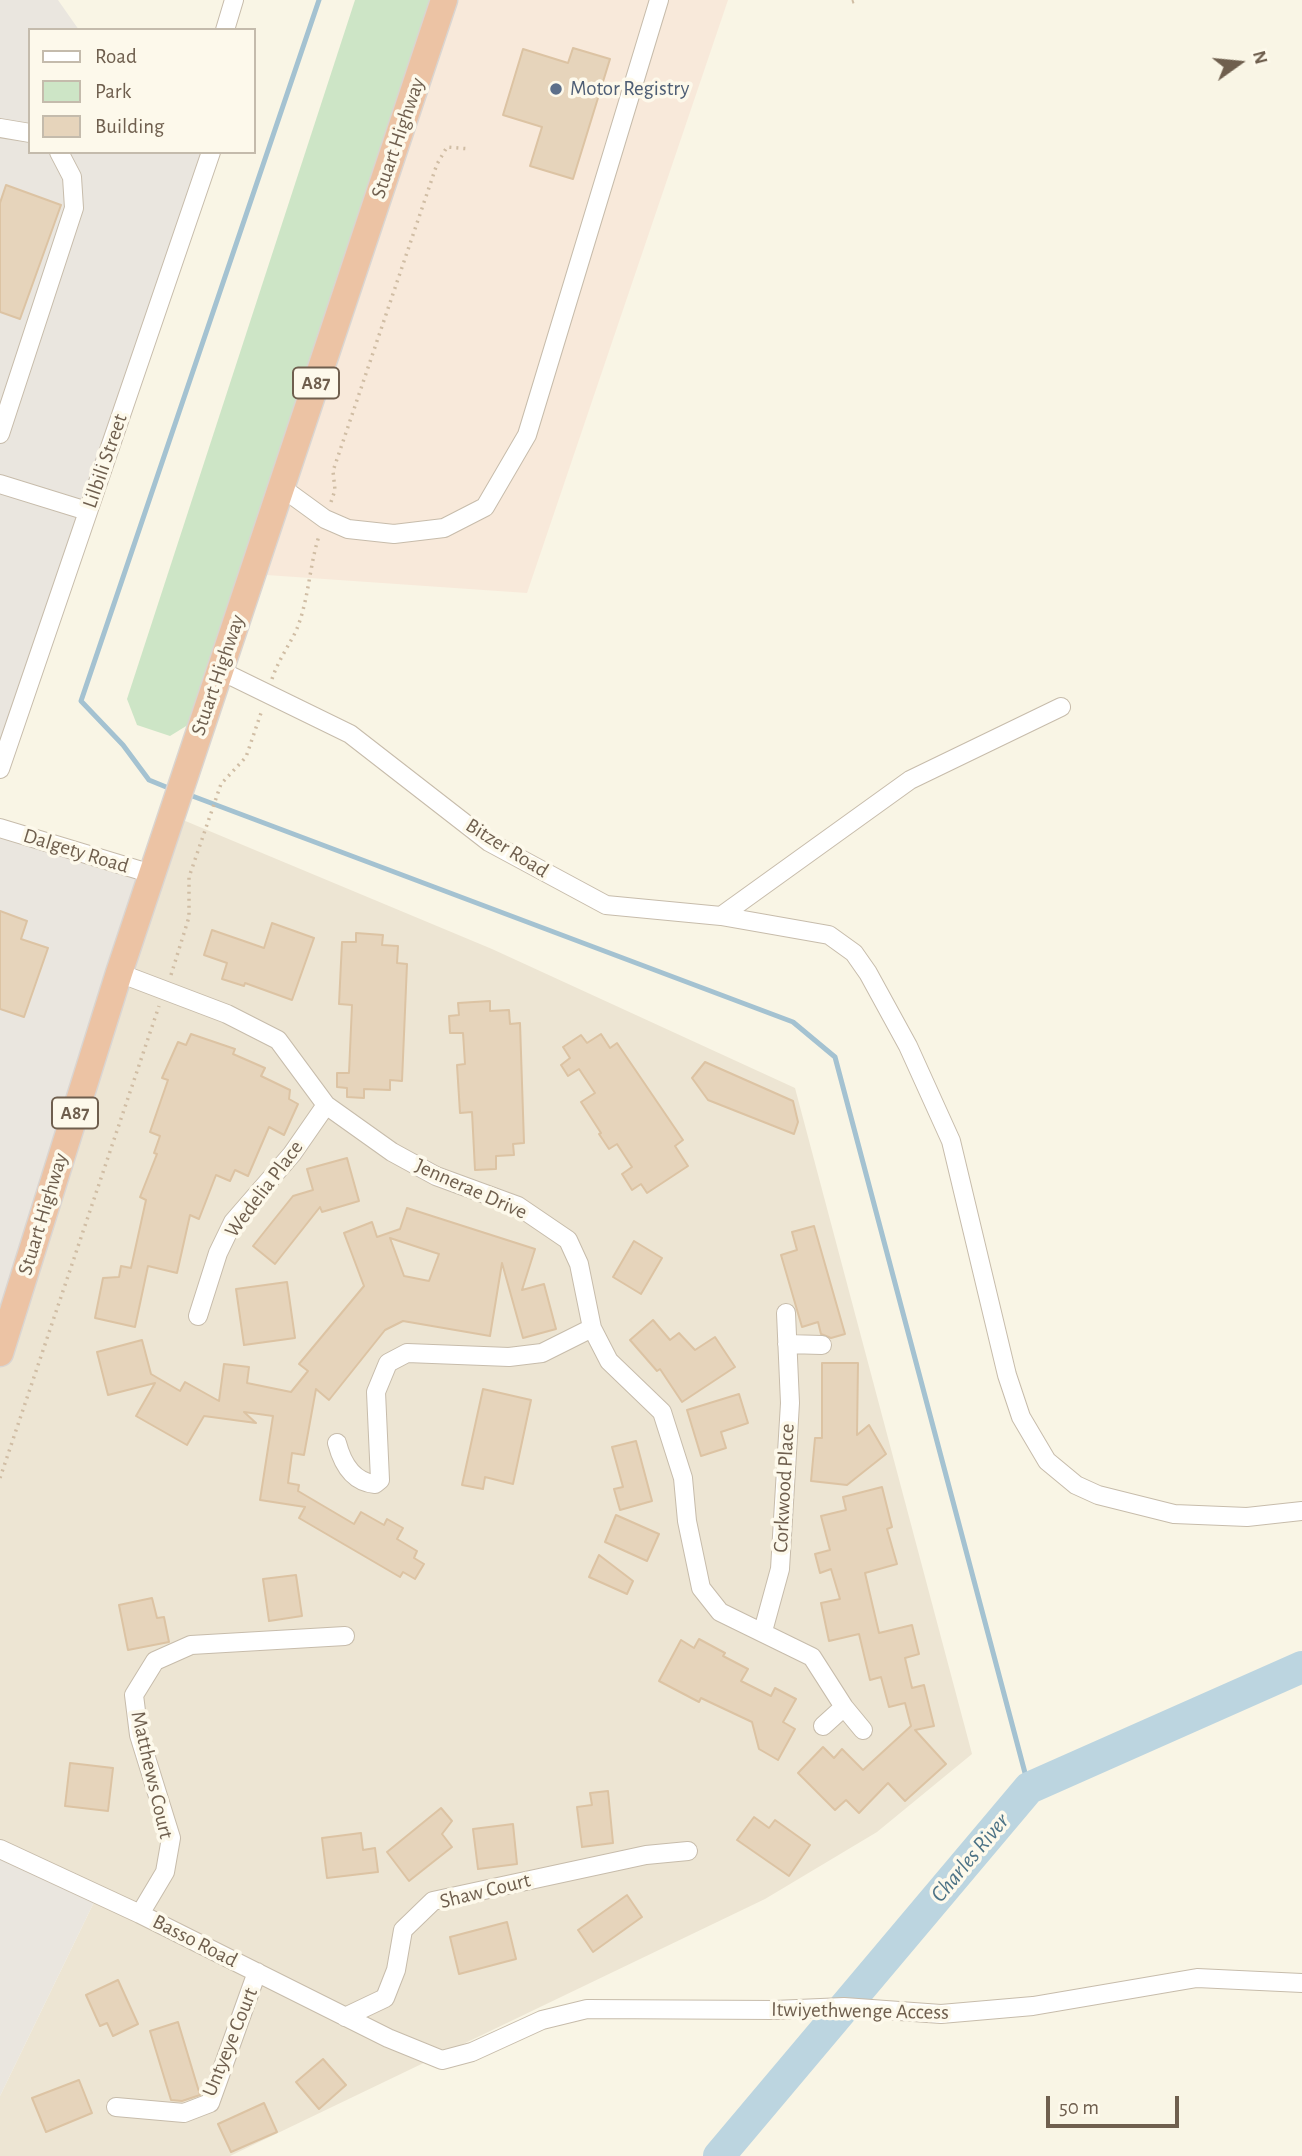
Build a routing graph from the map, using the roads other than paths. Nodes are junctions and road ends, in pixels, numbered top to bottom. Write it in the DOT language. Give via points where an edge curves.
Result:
graph roads {
  1 [pos="234,0"];
  2 [pos="444,0"];
  3 [pos="659,0"];
  4 [pos="226,28"];
  5 [pos="0,128"];
  6 [pos="28,133"];
  7 [pos="60,154"];
  8 [pos="210,154"];
  9 [pos="0,434"];
  10 [pos="0,484"];
  11 [pos="281,487"];
  12 [pos="87,510"];
  13 [pos="219,670"];
  14 [pos="1061,707"];
  15 [pos="0,769"];
  16 [pos="0,828"];
  17 [pos="152,874"];
  18 [pos="721,916"];
  19 [pos="119,973"];
  20 [pos="326,1105"];
  21 [pos="786,1313"];
  22 [pos="198,1316"];
  23 [pos="592,1328"];
  24 [pos="788,1344"];
  25 [pos="822,1345"];
  26 [pos="0,1353"];
  27 [pos="337,1443"];
  28 [pos="1302,1511"];
  29 [pos="763,1631"];
  30 [pos="345,1636"];
  31 [pos="844,1707"];
  32 [pos="823,1726"];
  33 [pos="863,1730"];
  34 [pos="0,1849"];
  35 [pos="688,1852"];
  36 [pos="140,1914"];
  37 [pos="257,1972"];
  38 [pos="1302,1983"];
  39 [pos="345,2017"];
  40 [pos="388,2038"];
  41 [pos="117,2107"];
  1 -- 4 [label="street"];
  2 -- 11 [label="highway, Stuart Highway / A87"];
  3 -- 11 [label="street" via="527,435 485,507 444,528 394,534 348,529 325,519"];
  5 -- 6 [label="street"];
  7 -- 9 [label="street" via="72,177 74,208"];
  8 -- 12 [label="street, Lilbili Street"];
  10 -- 12 [label="street"];
  11 -- 13 [label="highway, Stuart Highway / A87"];
  12 -- 15 [label="street, Lilbili Street"];
  13 -- 17 [label="highway, Stuart Highway / A87"];
  13 -- 18 [label="street, Bitzer Road" via="350,734 489,842 606,905"];
  14 -- 18 [label="street" via="910,779"];
  16 -- 17 [label="street, Dalgety Road"];
  17 -- 19 [label="highway, Stuart Highway / A87"];
  18 -- 28 [label="street, Bitzer Road" via="829,935 854,953 868,973 932,1094 951,1141 1007,1374 1021,1417 1047,1461 1076,1485 1098,1495 1174,1514 1247,1517"];
  19 -- 20 [label="street, Jennerae Drive" via="227,1014 278,1040"];
  19 -- 26 [label="highway, Stuart Highway / A87"];
  20 -- 22 [label="street, Wedelia Place" via="292,1154 233,1222"];
  20 -- 23 [label="street, Jennerae Drive" via="392,1152 425,1170 518,1206 568,1240 579,1264"];
  21 -- 24 [label="street, Corkwood Place"];
  23 -- 27 [label="street" via="542,1353 509,1357 407,1353 388,1363 376,1392 380,1480 365,1483 342,1464"];
  23 -- 29 [label="street, Jennerae Drive" via="609,1361 662,1412 683,1478 701,1588 720,1612"];
  24 -- 25 [label="street"];
  24 -- 29 [label="street, Corkwood Place" via="780,1569"];
  29 -- 31 [label="street, Jennerae Drive" via="812,1657"];
  30 -- 36 [label="street, Matthews Court" via="191,1645 155,1661 134,1695 139,1735 171,1838 165,1872"];
  31 -- 32 [label="street"];
  31 -- 33 [label="street, Jennerae Drive"];
  34 -- 36 [label="street, Basso Road"];
  35 -- 39 [label="street, Shaw Court" via="646,1855 433,1901 403,1930 385,1998"];
  36 -- 37 [label="street, Basso Road"];
  37 -- 39 [label="street, Basso Road"];
  37 -- 41 [label="street, Untyeye Court" via="210,2103 184,2113"];
  38 -- 40 [label="street, Itwiyethwenge Access" via="1197,1978 1033,2006 941,2014 844,2007 587,2009 542,2020 472,2052 442,2060"];
  39 -- 40 [label="street, Basso Road"];
}
